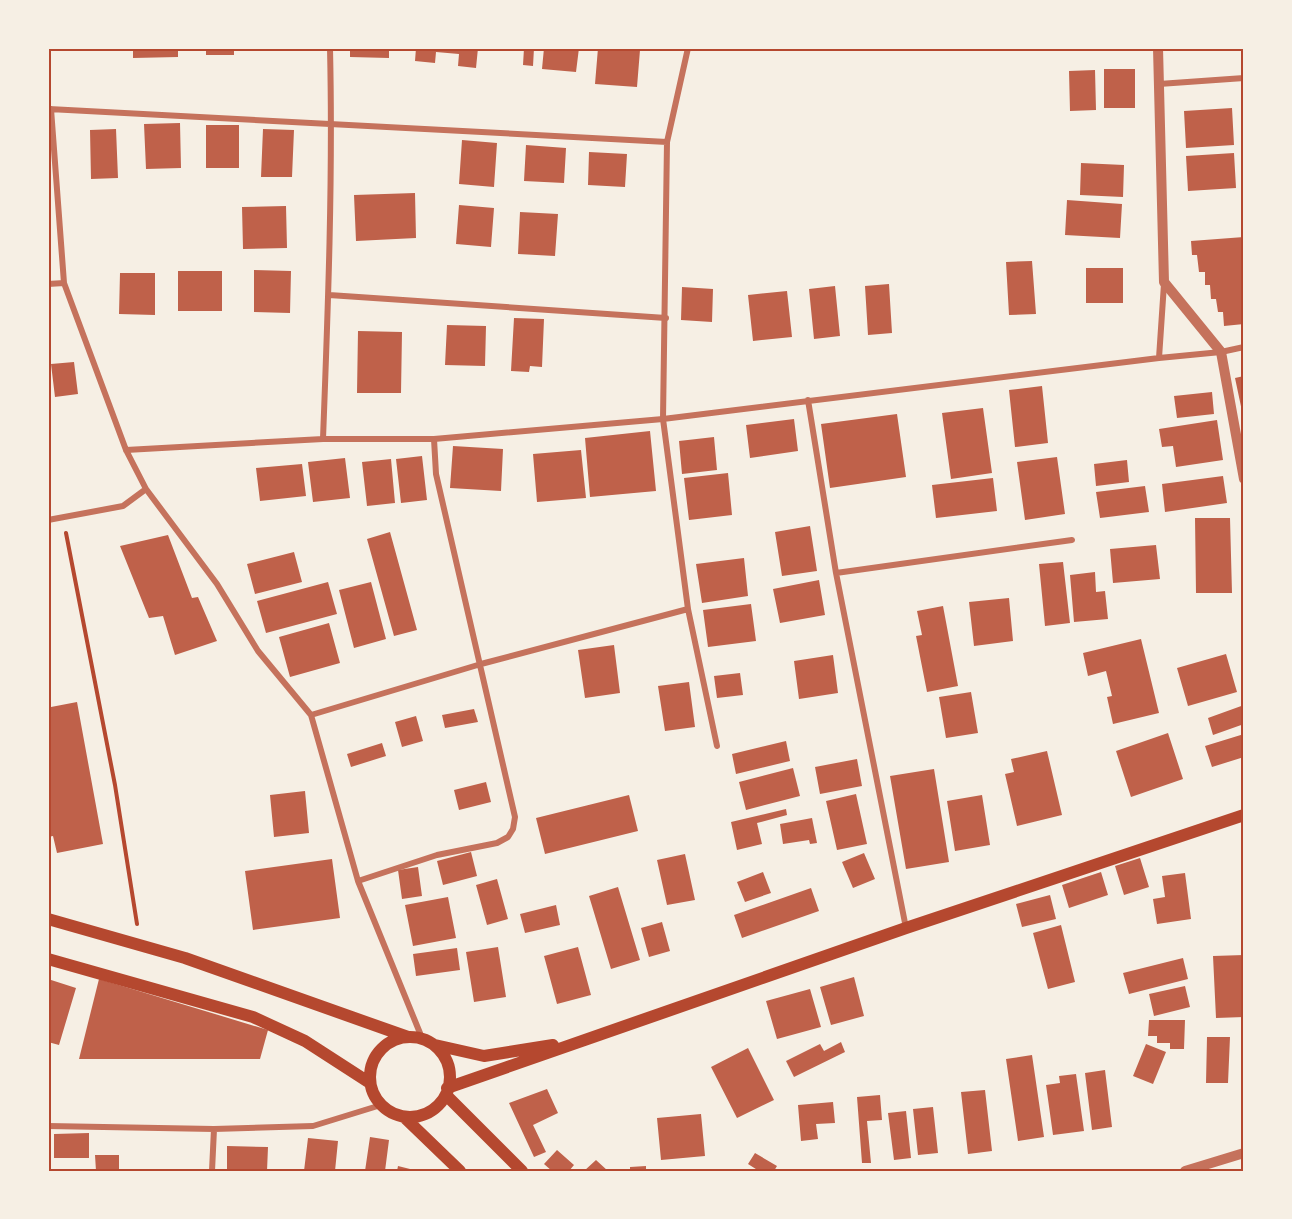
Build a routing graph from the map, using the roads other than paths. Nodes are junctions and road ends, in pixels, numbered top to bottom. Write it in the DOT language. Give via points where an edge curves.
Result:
graph roads {
  1 [pos="330,48"];
  2 [pos="688,48"];
  3 [pos="1158,48"];
  4 [pos="1244,78"];
  5 [pos="1159,84"];
  6 [pos="50,109"];
  7 [pos="332,124"];
  8 [pos="667,142"];
  9 [pos="1164,282"];
  10 [pos="48,284"];
  11 [pos="64,284"];
  12 [pos="329,295"];
  13 [pos="666,318"];
  14 [pos="1244,347"];
  15 [pos="1221,352"];
  16 [pos="1159,358"];
  17 [pos="808,400"];
  18 [pos="663,419"];
  19 [pos="323,439"];
  20 [pos="434,439"];
  21 [pos="126,450"];
  22 [pos="1244,479"];
  23 [pos="146,489"];
  24 [pos="48,520"];
  25 [pos="1072,540"];
  26 [pos="836,573"];
  27 [pos="688,609"];
  28 [pos="481,664"];
  29 [pos="311,715"];
  30 [pos="717,746"];
  31 [pos="1244,815"];
  32 [pos="358,881"];
  33 [pos="48,919"];
  34 [pos="906,928"];
  35 [pos="48,959"];
  36 [pos="408,1037"];
  37 [pos="422,1038"];
  38 [pos="584,1041"];
  39 [pos="434,1045"];
  40 [pos="370,1083"];
  41 [pos="447,1091"];
  42 [pos="381,1106"];
  43 [pos="404,1117"];
  44 [pos="48,1126"];
  45 [pos="214,1129"];
  46 [pos="1244,1153"];
  47 [pos="212,1171"];
  48 [pos="460,1171"];
  49 [pos="522,1171"];
  50 [pos="1185,1171"];
  1 -- 7 [label="street"];
  2 -- 8 [label="street"];
  3 -- 5 [label="street"];
  4 -- 5 [label="street"];
  5 -- 9 [label="street"];
  6 -- 7 [label="street"];
  6 -- 11 [label="street"];
  7 -- 8 [label="street"];
  7 -- 12 [label="street"];
  8 -- 13 [label="street"];
  9 -- 15 [label="street"];
  9 -- 16 [label="street"];
  10 -- 11 [label="street"];
  11 -- 21 [label="street"];
  12 -- 13 [label="street"];
  12 -- 19 [label="street"];
  13 -- 18 [label="street"];
  14 -- 15 [label="street"];
  15 -- 16 [label="street"];
  15 -- 22 [label="street"];
  16 -- 17 [label="street"];
  17 -- 18 [label="street"];
  17 -- 26 [label="street"];
  18 -- 20 [label="street"];
  18 -- 27 [label="street"];
  19 -- 20 [label="street"];
  19 -- 21 [label="street"];
  20 -- 28 [label="street" via="436,474"];
  21 -- 23 [label="street"];
  23 -- 24 [label="street" via="123,506"];
  23 -- 29 [label="street" via="217,584 258,651"];
  25 -- 26 [label="street"];
  26 -- 34 [label="street"];
  27 -- 28 [label="street"];
  27 -- 30 [label="street"];
  28 -- 29 [label="street"];
  28 -- 32 [label="street" via="515,817 513,829 497,843 437,855"];
  29 -- 32 [label="street"];
  31 -- 34 [label="main road"];
  32 -- 37 [label="street"];
  33 -- 36 [label="main road" via="185,958"];
  34 -- 38 [label="main road"];
  35 -- 40 [label="main road" via="253,1017 304,1041"];
  36 -- 37 [label="main road"];
  36 -- 40 [label="main road" via="383,1047 374,1058"];
  37 -- 39 [label="main road"];
  38 -- 39 [label="main road" via="484,1056"];
  38 -- 41 [label="main road"];
  39 -- 41 [label="main road" via="449,1068"];
  40 -- 42 [label="main road"];
  41 -- 43 [label="main road" via="429,1112"];
  41 -- 49 [label="main road"];
  42 -- 43 [label="main road"];
  42 -- 45 [label="street" via="313,1126"];
  43 -- 48 [label="main road"];
  44 -- 45 [label="street"];
  45 -- 47 [label="street"];
  46 -- 50 [label="street"];
}
